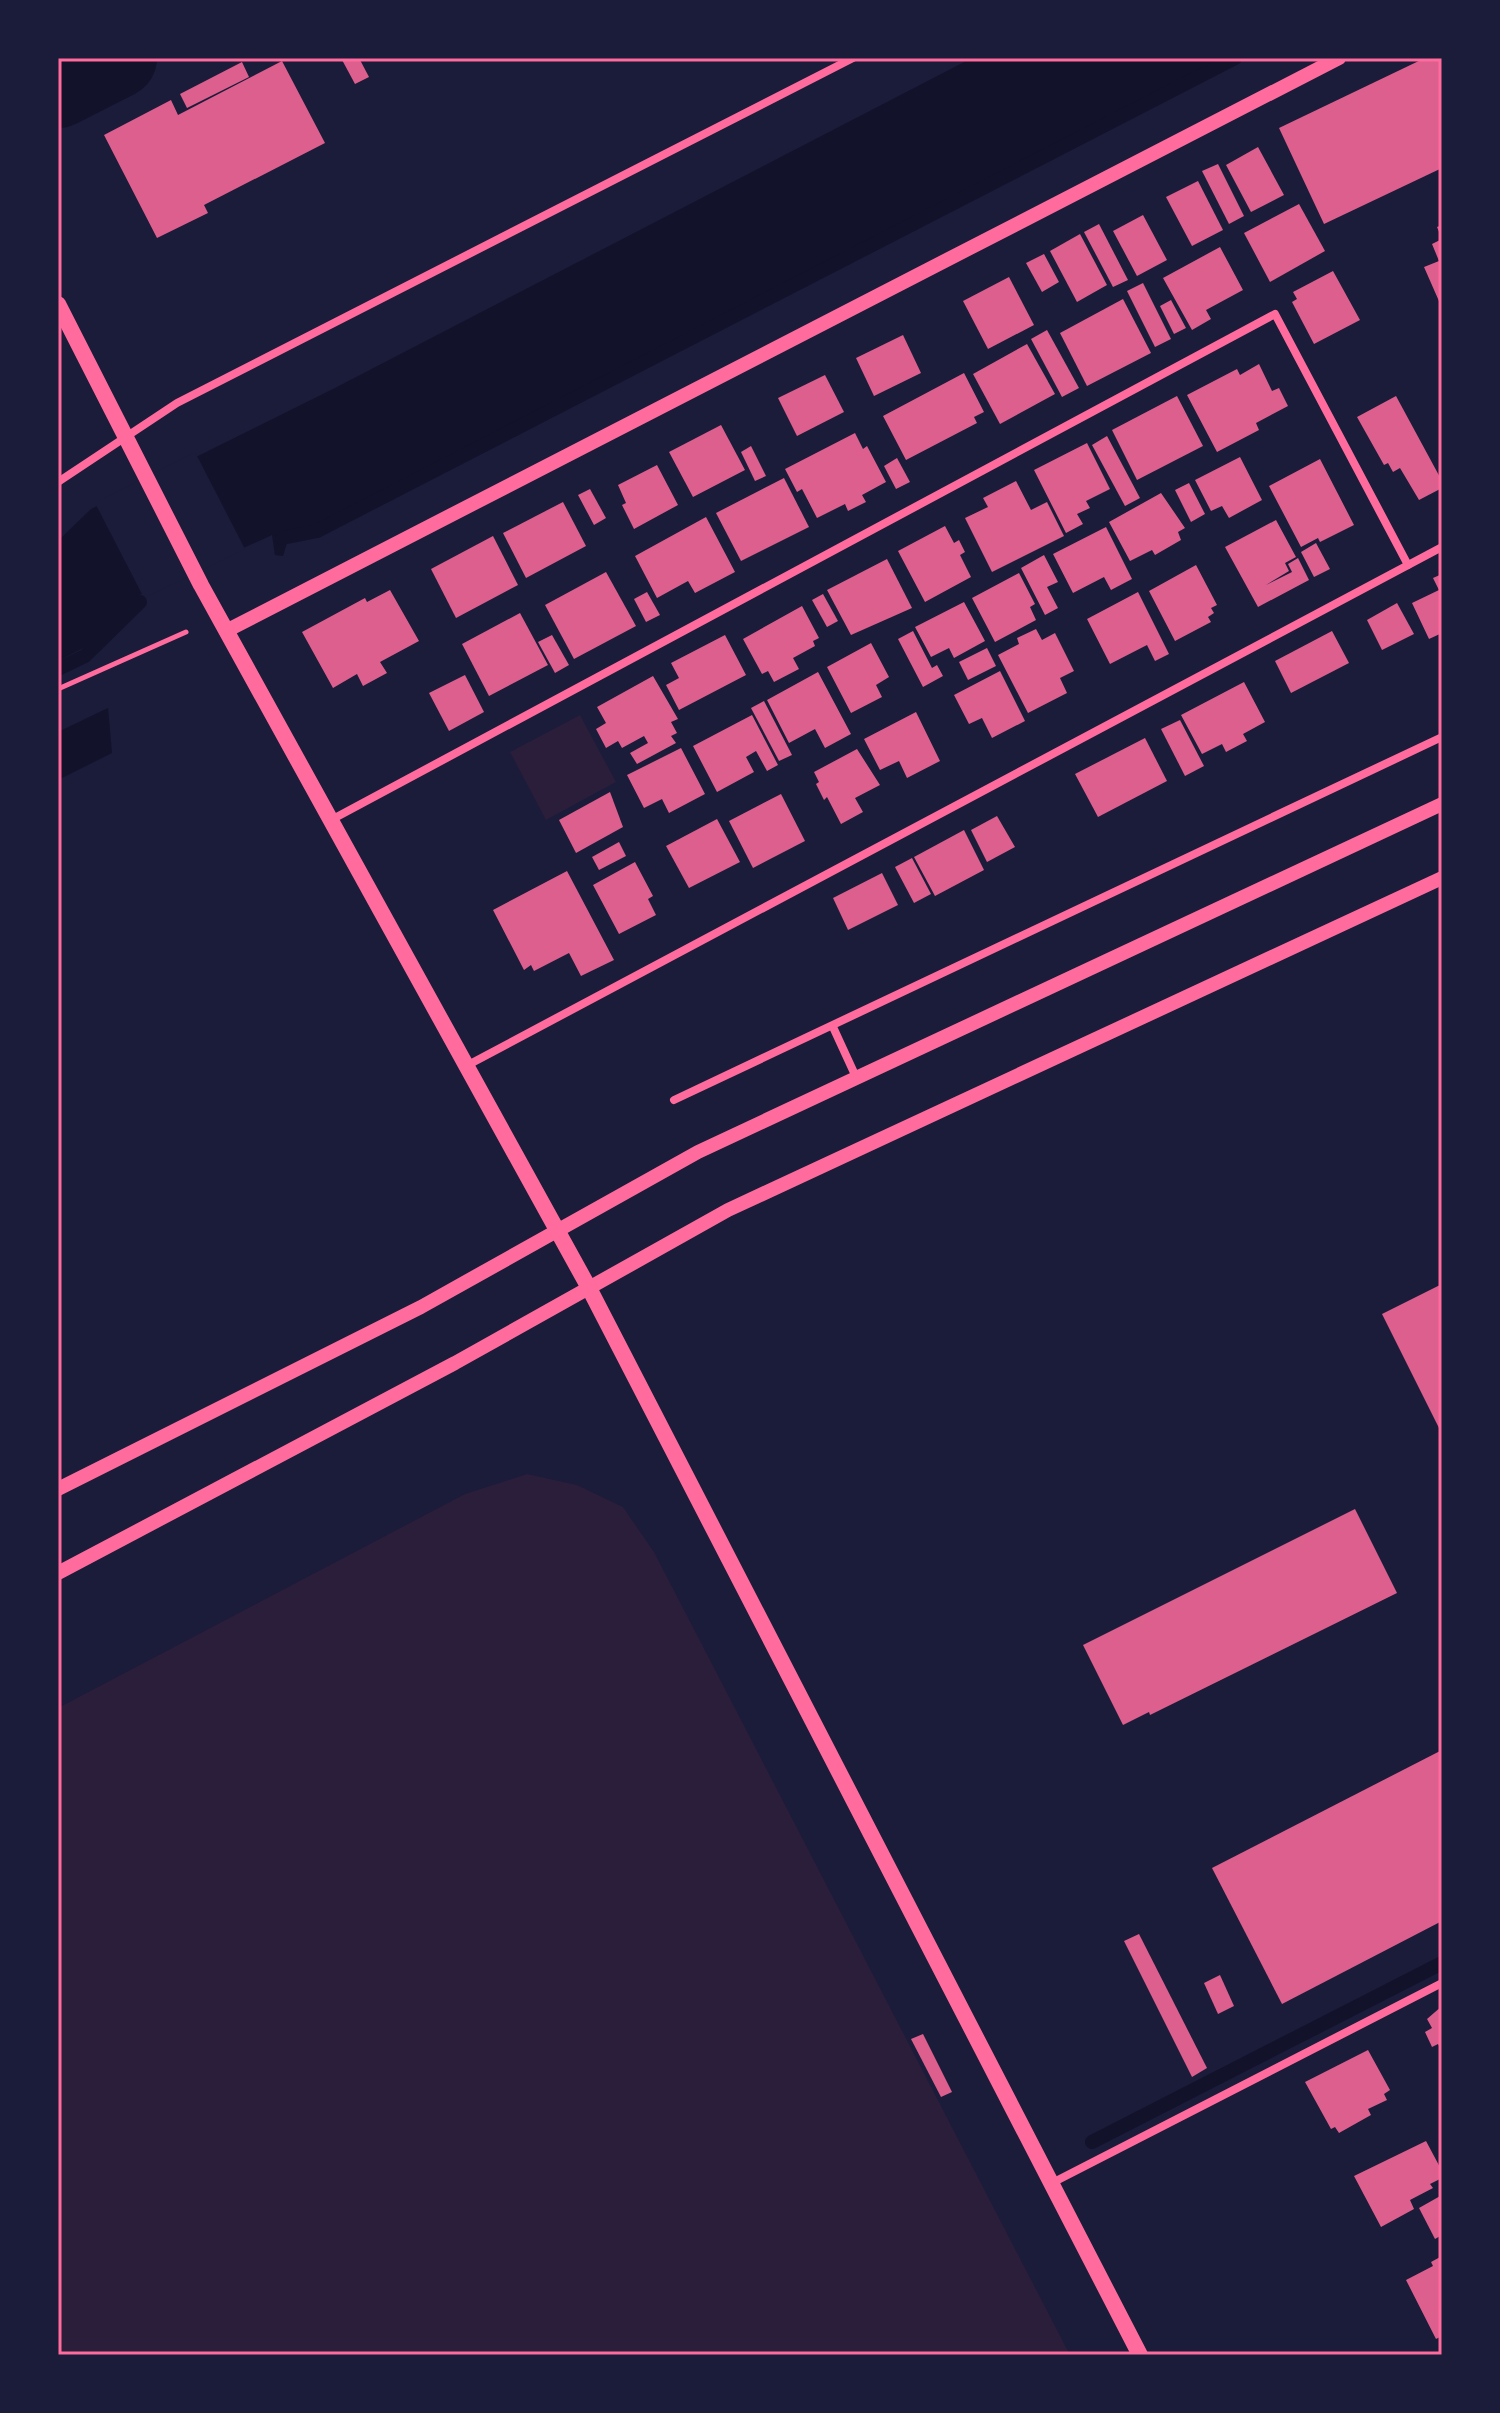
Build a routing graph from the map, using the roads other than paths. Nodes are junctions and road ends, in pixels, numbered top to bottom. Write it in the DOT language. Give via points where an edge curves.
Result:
graph roads {
  1 [pos="853,58"];
  2 [pos="1339,58"];
  3 [pos="58,304"];
  4 [pos="126,437"];
  5 [pos="58,482"];
  6 [pos="1442,547"];
  7 [pos="1408,565"];
  8 [pos="226,631"];
  9 [pos="1442,737"];
  10 [pos="1442,804"];
  11 [pos="331,820"];
  12 [pos="1442,878"];
  13 [pos="833,1027"];
  14 [pos="468,1065"];
  15 [pos="856,1077"];
  16 [pos="674,1100"];
  17 [pos="557,1230"];
  18 [pos="589,1288"];
  19 [pos="58,1489"];
  20 [pos="58,1573"];
  21 [pos="1442,1983"];
  22 [pos="1051,2184"];
  23 [pos="1140,2355"];
  1 -- 4 [label="street" via="177,403"];
  2 -- 8 [label="street"];
  3 -- 4 [label="main road"];
  4 -- 5 [label="street"];
  4 -- 8 [label="main road"];
  6 -- 7 [label="street"];
  7 -- 11 [label="street" via="1275,314"];
  7 -- 14 [label="street"];
  8 -- 11 [label="main road"];
  9 -- 13 [label="street"];
  10 -- 15 [label="street"];
  11 -- 14 [label="main road"];
  12 -- 18 [label="street" via="728,1210"];
  13 -- 15 [label="street"];
  13 -- 16 [label="street"];
  14 -- 17 [label="main road"];
  15 -- 17 [label="street" via="698,1152"];
  17 -- 18 [label="main road"];
  17 -- 19 [label="street" via="421,1307"];
  18 -- 20 [label="street"];
  18 -- 22 [label="main road"];
  21 -- 22 [label="street"];
  22 -- 23 [label="main road"];
}
